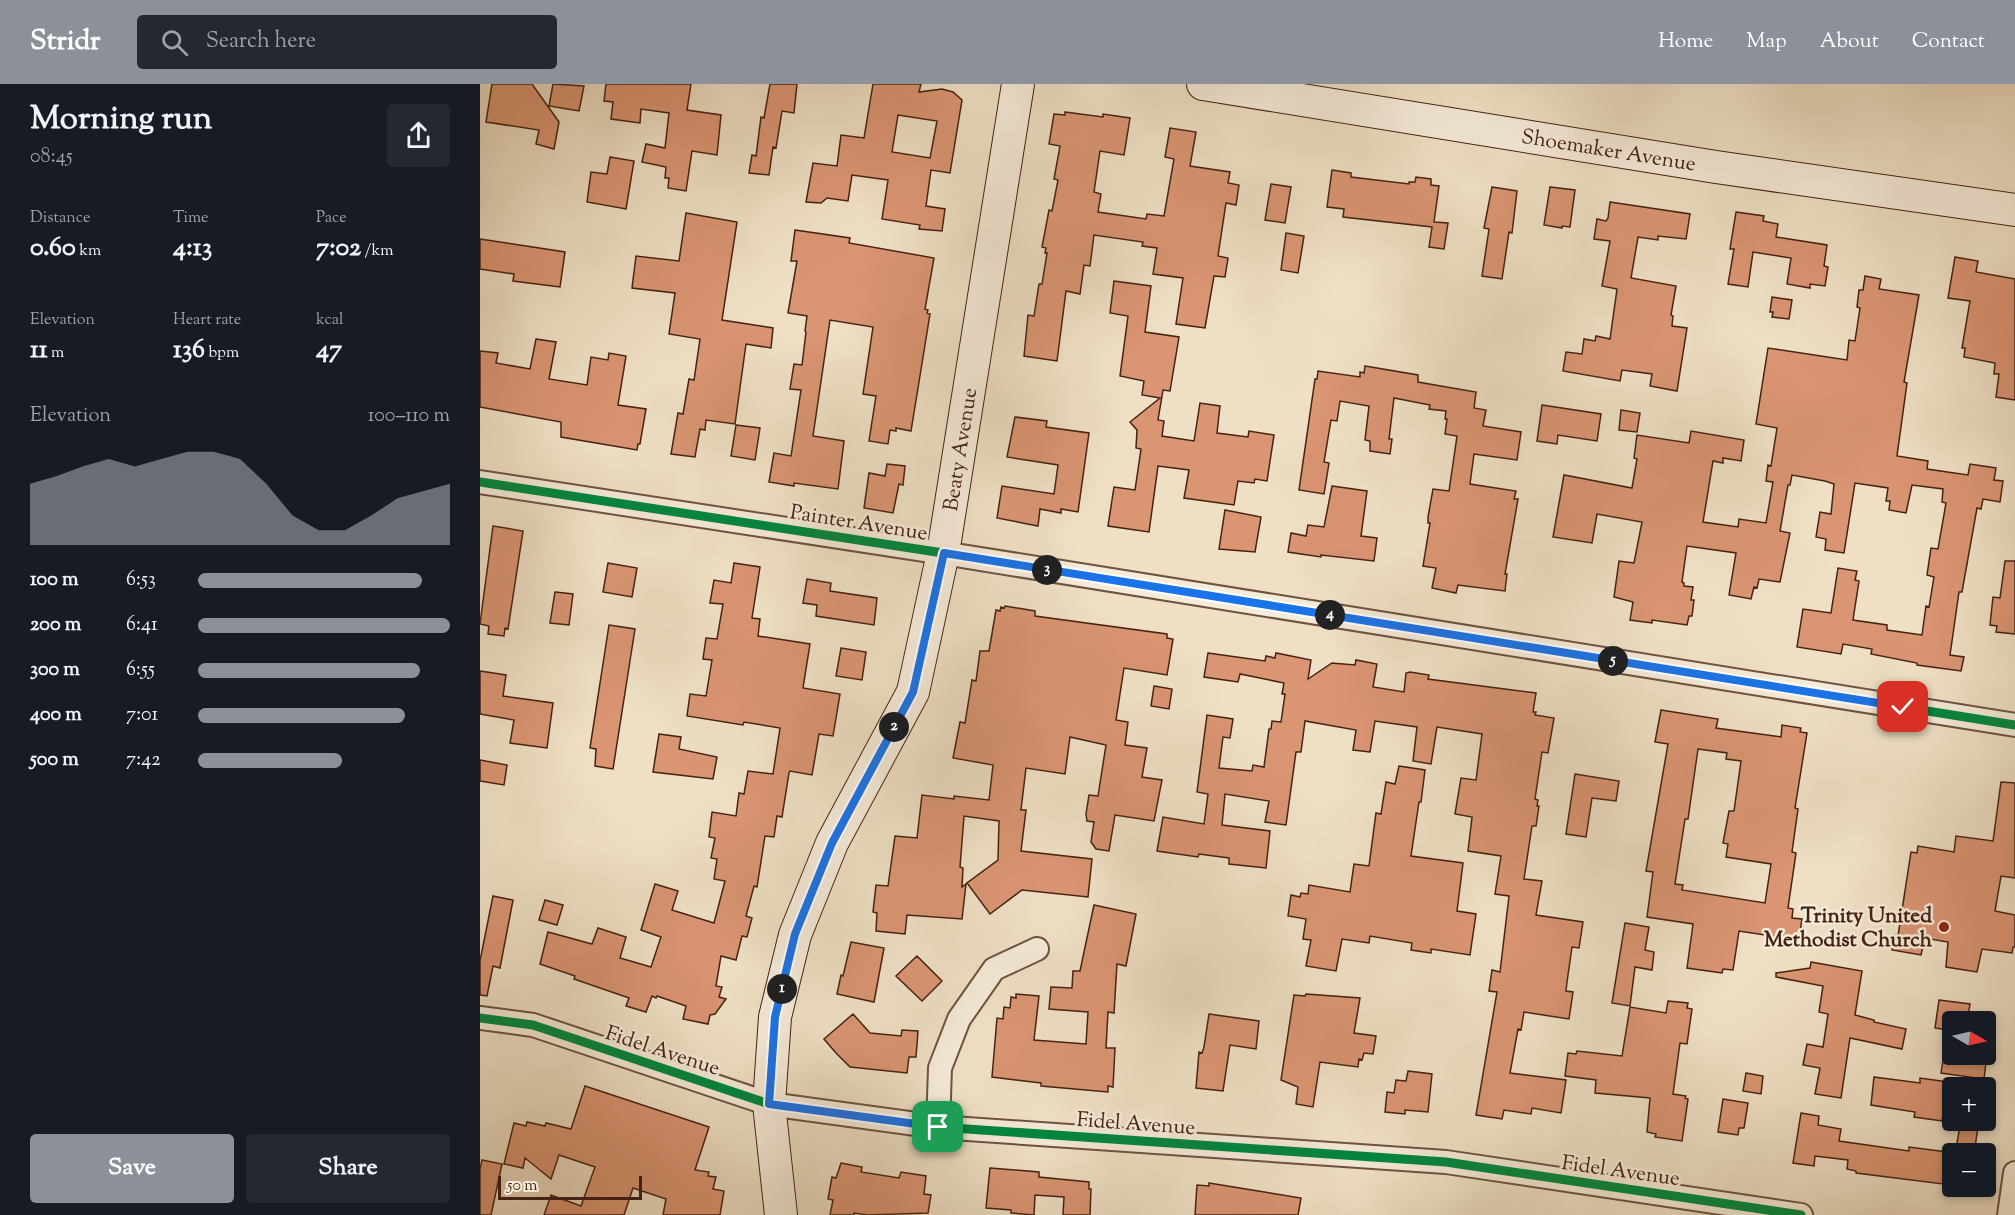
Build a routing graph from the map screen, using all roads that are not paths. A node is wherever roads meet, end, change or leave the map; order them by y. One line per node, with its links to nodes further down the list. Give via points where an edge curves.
1 (1018, 84): 5 (street, Beaty Avenue)
2 (1203, 84): 3 (street, Shoemaker Avenue, via 1716,167)
3 (2015, 210)
4 (480, 482): 5 (street, Painter Avenue)
5 (944, 553): 6 (street, Painter Avenue); 9 (street, Beaty Avenue, via 913,692 832,843 795,934 775,1017)
6 (2015, 725)
7 (1037, 949): 10 (street, via 994,969 959,1019 940,1068)
8 (480, 1018): 9 (street, Fidel Avenue, via 533,1024)
9 (769, 1104): 10 (street, Fidel Avenue); 12 (street, Beaty Avenue)
10 (938, 1127): 13 (street, Fidel Avenue, via 1446,1162)
11 (2015, 1173): 14 (street)
12 (781, 1215)
13 (1801, 1215)
14 (2009, 1215)

